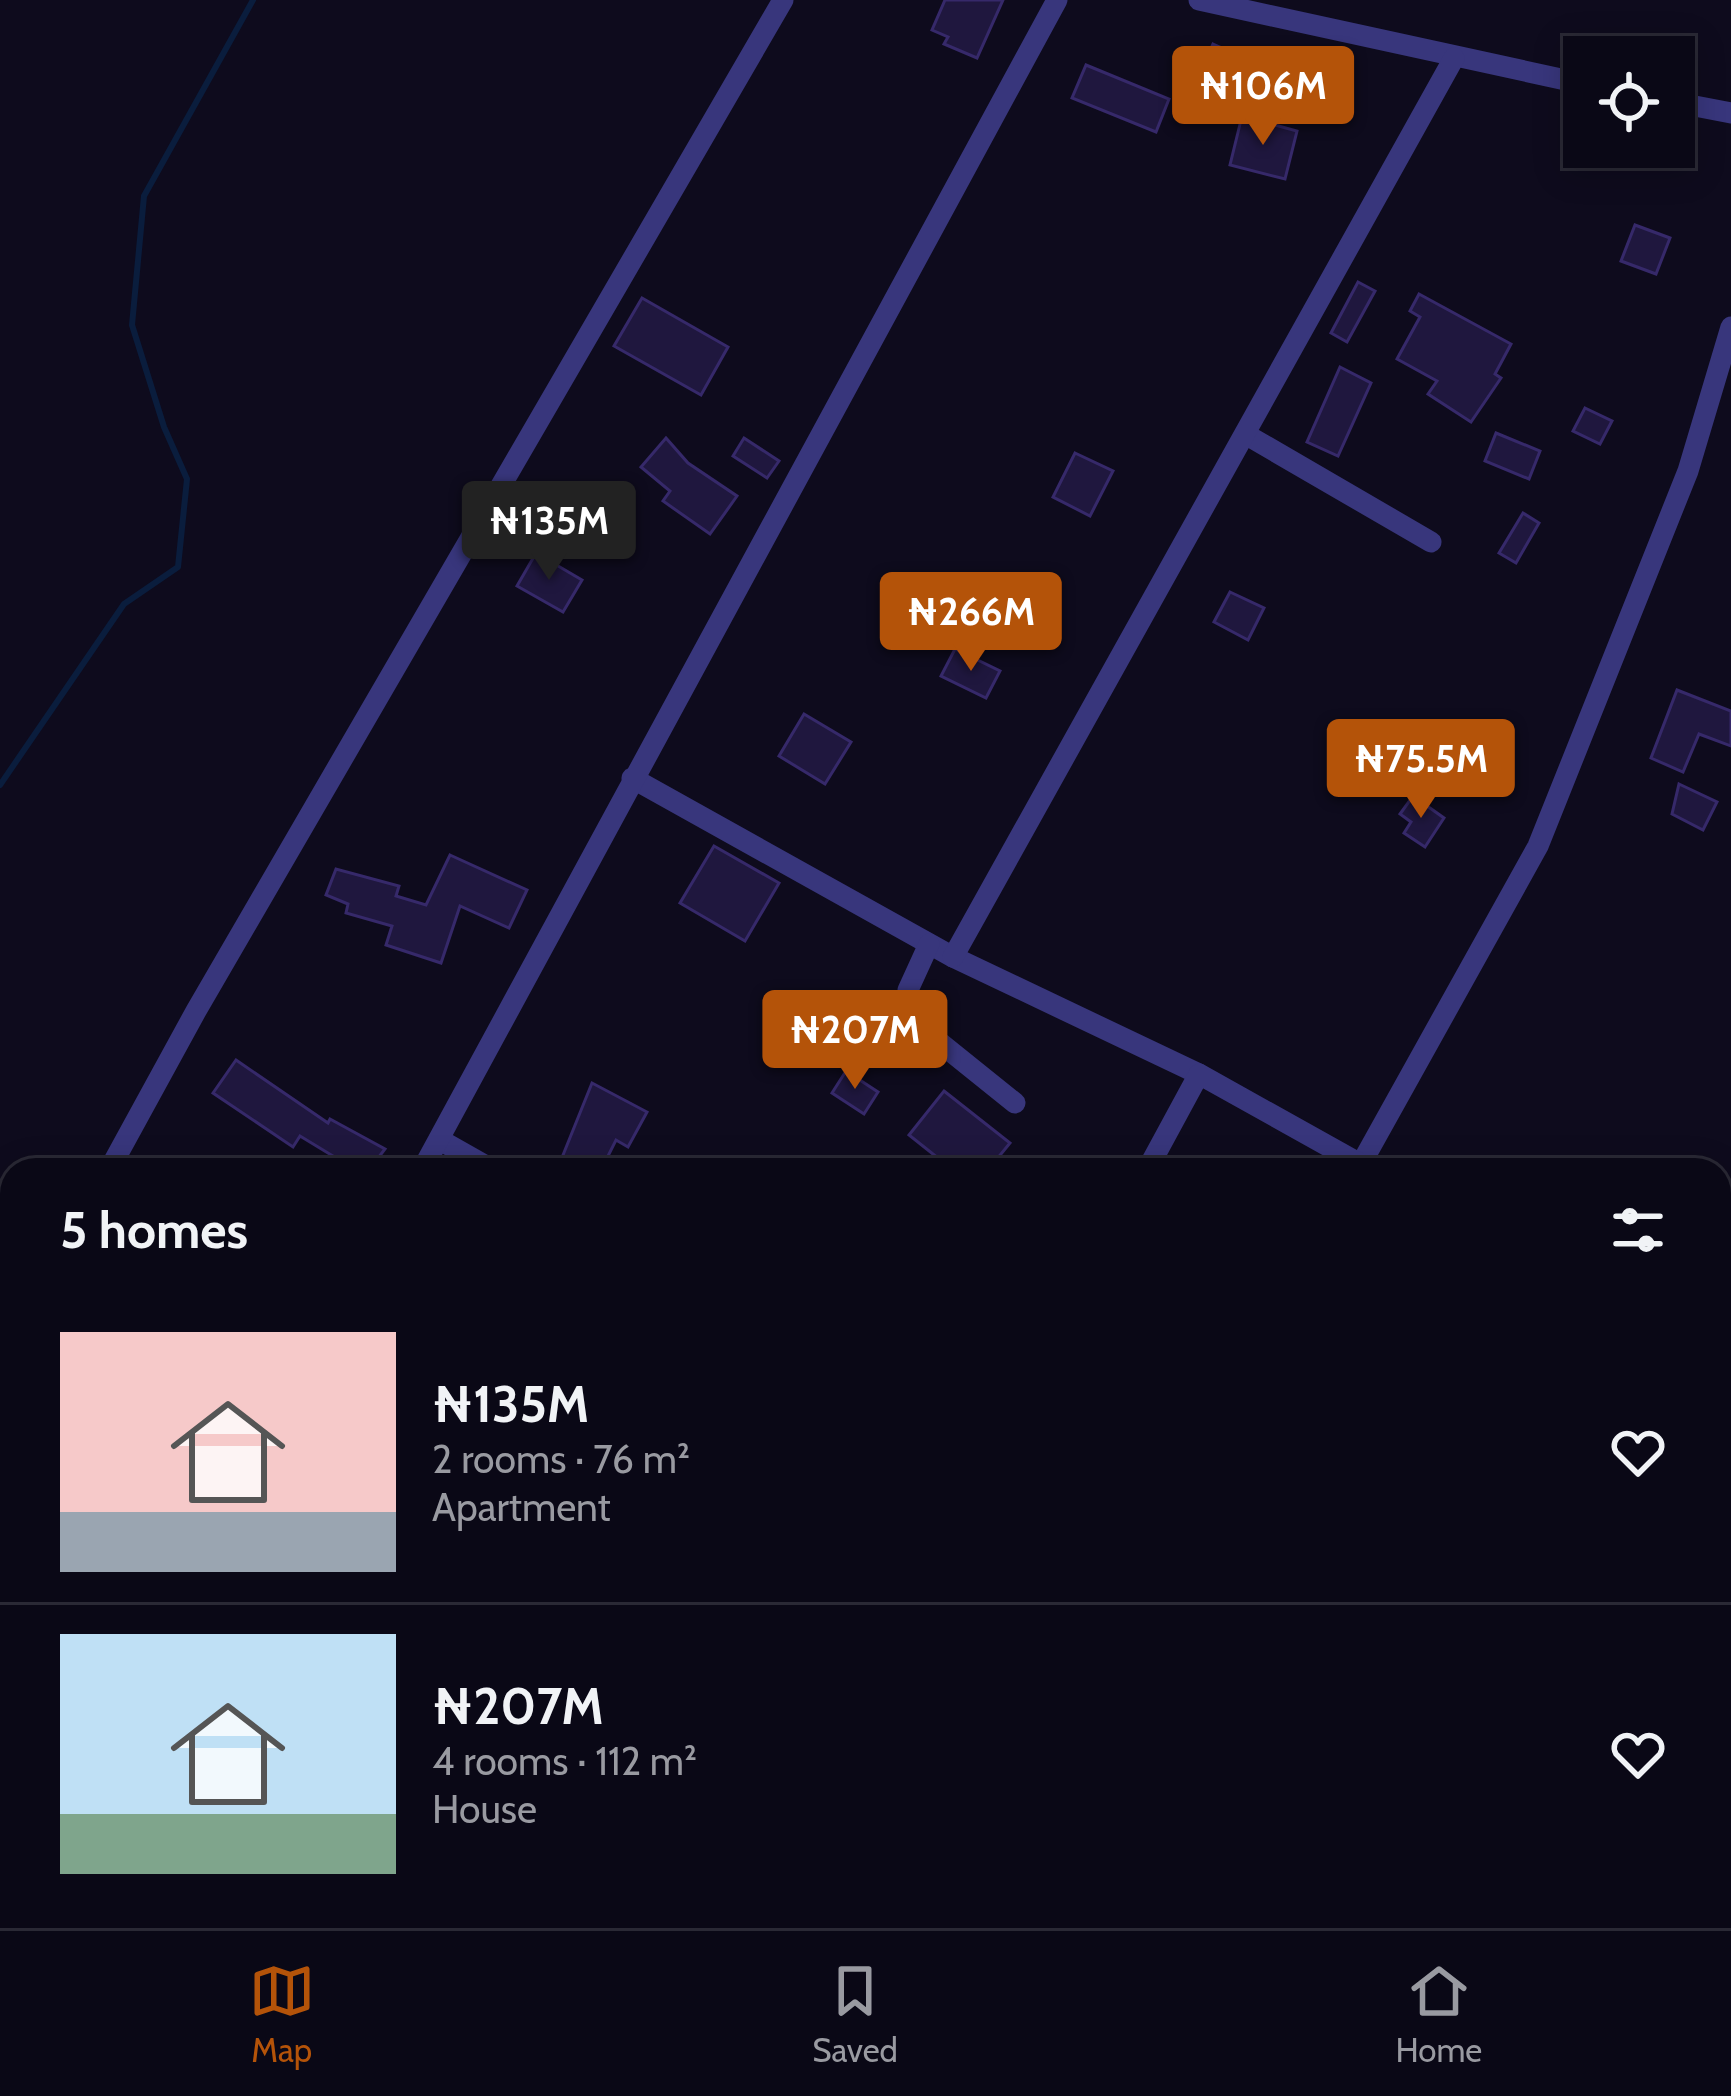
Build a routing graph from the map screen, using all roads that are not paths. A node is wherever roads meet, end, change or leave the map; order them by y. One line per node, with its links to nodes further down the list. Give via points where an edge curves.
1 (783, 0): 17 (street)
2 (1057, 0): 11 (street)
3 (1199, 0): 4 (street)
4 (1454, 58): 5 (street); 9 (street)
5 (1563, 80)
6 (1695, 105): 7 (street)
7 (1731, 113)
8 (1731, 327): 22 (street, via 1688,470 1538,845)
9 (1245, 434): 10 (street); 13 (street)
10 (1431, 542)
11 (632, 778): 12 (street); 16 (street)
12 (928, 944): 13 (street); 15 (street, via 908,990 913,1021)
13 (953, 957): 14 (street)
14 (1198, 1074): 20 (street); 21 (street)
15 (1015, 1102)
16 (440, 1140): 18 (street); 19 (street)
17 (117, 1158)
18 (429, 1158)
19 (472, 1158)
20 (1153, 1158)
21 (1350, 1158)
22 (1371, 1158)

